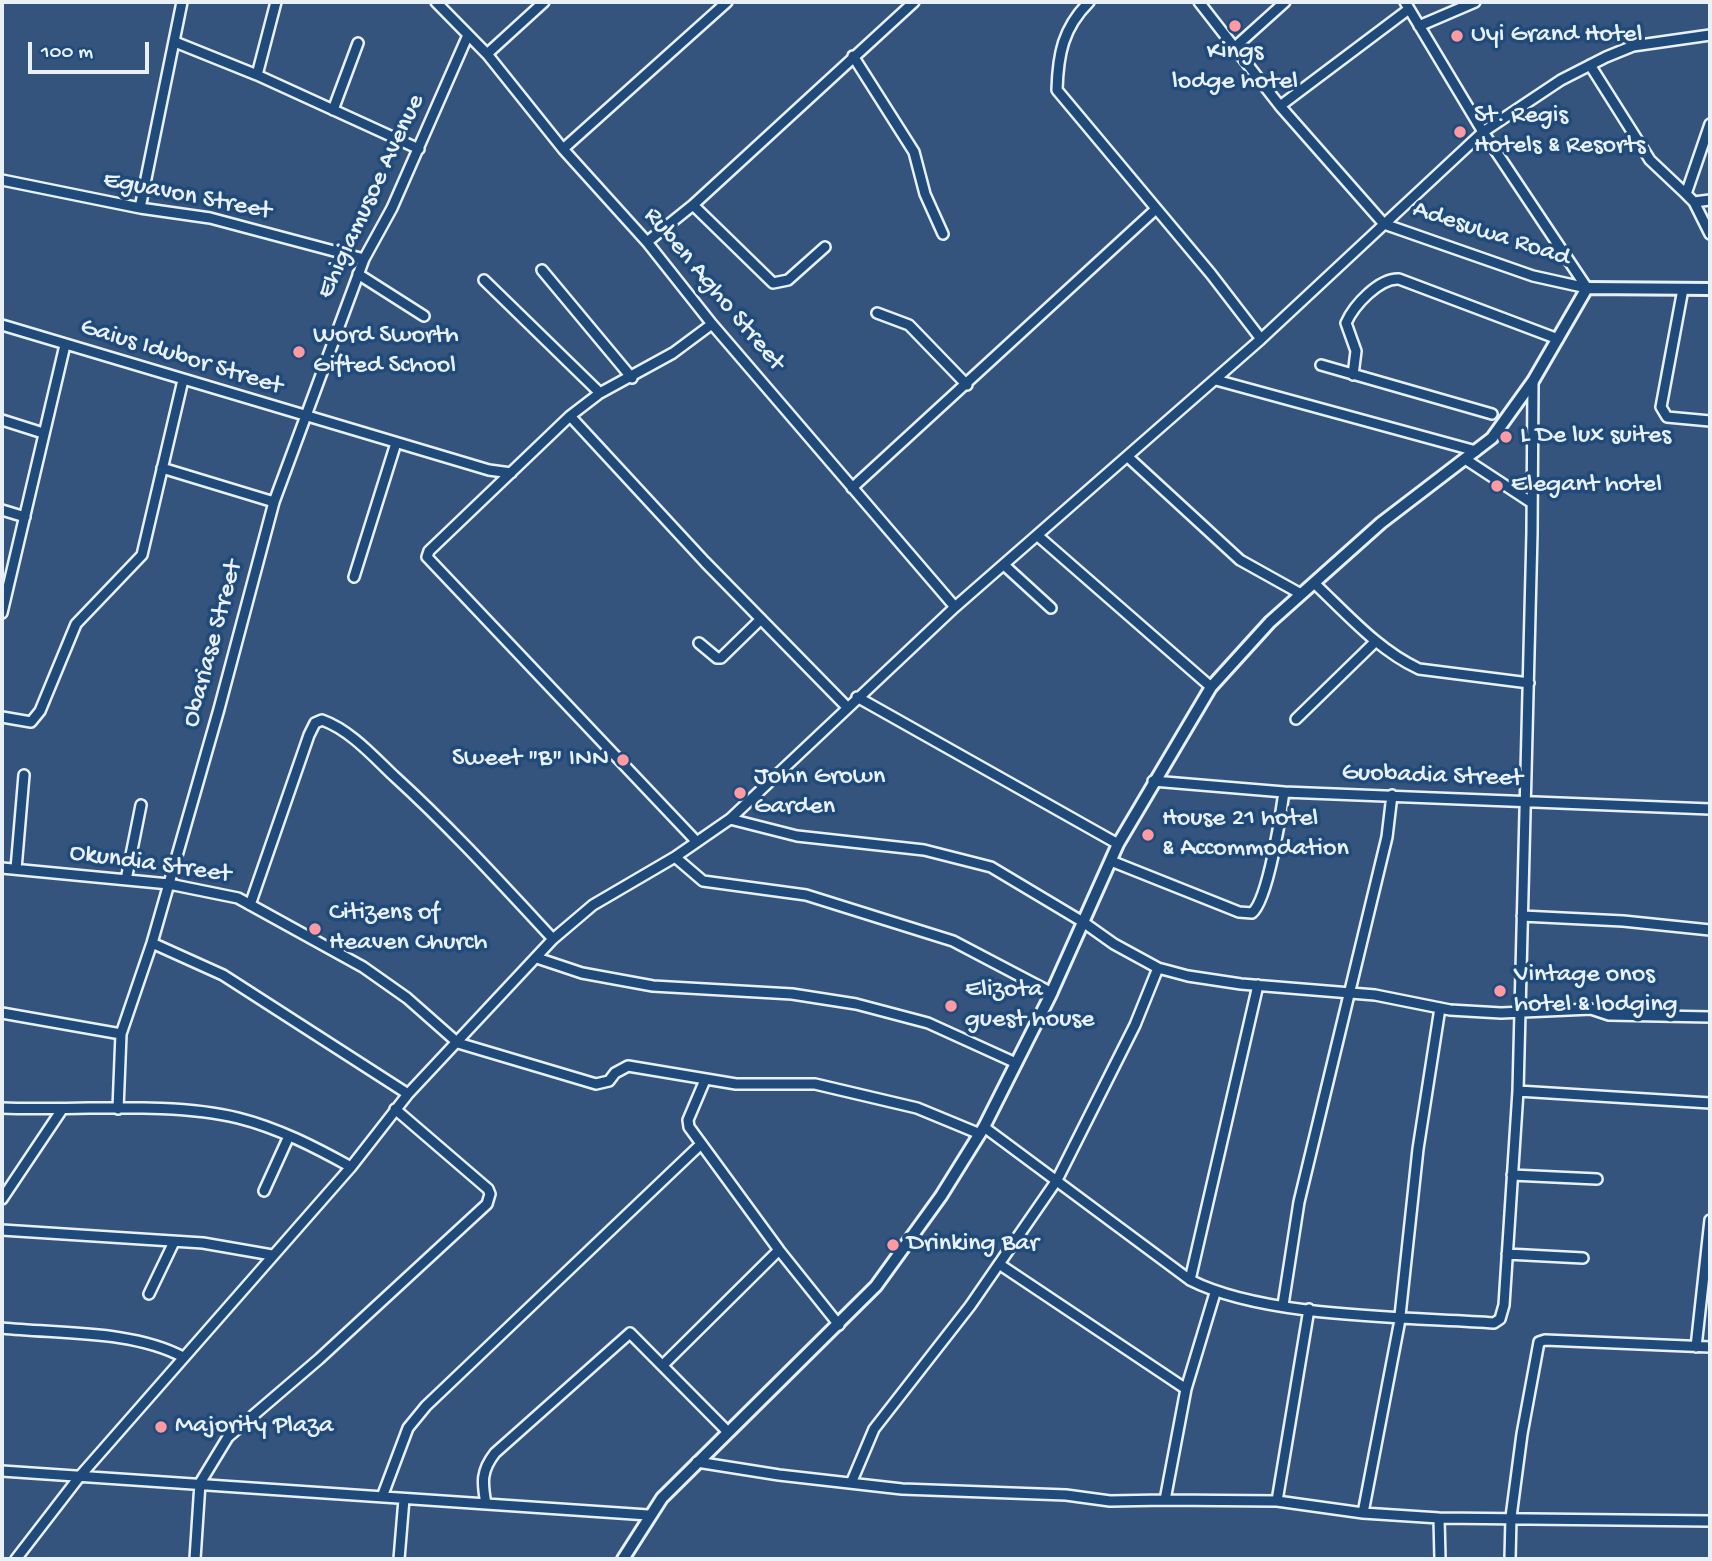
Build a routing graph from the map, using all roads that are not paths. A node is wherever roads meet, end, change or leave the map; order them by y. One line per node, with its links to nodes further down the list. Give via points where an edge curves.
1 (182, 2): 15 (street)
2 (276, 2): 21 (street)
3 (436, 2): 13 (street, Ruben Agho Street)
4 (544, 2): 18 (street)
5 (727, 2): 27 (street)
6 (914, 2): 19 (street)
7 (1089, 2): 34 (street, via 1074,17 1063,39 1057,90)
8 (1199, 2): 17 (street)
9 (1285, 2): 17 (street)
10 (1475, 2): 12 (street)
11 (1407, 5): 12 (street); 22 (street)
12 (1419, 26): 25 (street)
13 (468, 35): 18 (street, Ruben Agho Street); 26 (street, Ehigiamusoe Avenue)
14 (1710, 35): 20 (street, via 1633,46)
15 (175, 42): 21 (street); 33 (street)
16 (358, 43): 23 (street)
17 (1235, 47): 22 (street)
18 (487, 54): 27 (street, Ruben Agho Street)
19 (853, 56): 32 (street); 36 (street, via 914,152 925,194)
20 (1590, 65): 25 (street); 29 (street, via 1650,160)
21 (257, 75): 23 (street)
22 (1280, 106): 35 (street)
23 (333, 110): 26 (street)
24 (1710, 124): 29 (street)
25 (1483, 132): 35 (street); 44 (street)
26 (419, 149): 40 (street, Ehigiamusoe Avenue)
27 (563, 149): 38 (street, Ruben Agho Street)
28 (2, 180): 33 (street, Eguavon Street)
29 (1686, 194): 31 (street)
30 (1710, 200): 31 (street)
31 (1694, 202): 37 (street)
32 (693, 205): 38 (street); 39 (street, via 773,283 788,280)
33 (140, 208): 40 (street, Eguavon Street, via 209,218)
34 (1156, 209): 52 (street); 60 (street)
35 (1384, 224): 44 (street, Adesuwa Road, via 1533,276); 52 (street)
36 (943, 234)
37 (1710, 234)
38 (647, 242): 49 (street, Ruben Agho Street)
39 (825, 247)
40 (363, 259): 42 (street, Ehigiamusoe Avenue)
41 (542, 270): 56 (street)
42 (358, 274): 48 (street); 64 (street, Ehigiamusoe Avenue)
43 (484, 279): 61 (street)
44 (1587, 288): 45 (street, Adesuwa Road); 51 (street)
45 (1683, 289): 46 (street, Adesuwa Road); 66 (street, via 1661,407 1668,417)
46 (1710, 289)
47 (877, 313): 60 (street, via 909,326)
48 (425, 317)
49 (712, 324): 56 (street); 74 (street, Ruben Agho Street)
50 (2, 325): 53 (street, Gaius Idubor Street)
51 (1558, 339): 55 (street, via 1390,279 1373,291 1346,323 1356,351); 59 (street)
52 (1261, 340): 58 (street)
53 (65, 345): 57 (street, Gaius Idubor Street); 67 (street)
54 (1321, 365): 55 (street)
55 (1353, 375): 62 (street)
56 (632, 378): 61 (street)
57 (183, 380): 64 (street, Gaius Idubor Street); 72 (street)
58 (1216, 380): 69 (street); 70 (street)
59 (1533, 381): 69 (street, via 1504,424); 76 (street)
60 (967, 385): 74 (street)
61 (600, 393): 63 (street)
62 (1492, 414)
63 (570, 416): 73 (street); 87 (street)
64 (305, 417): 68 (street, Gaius Idubor Street); 75 (street, Obariase Street)
65 (2, 420): 67 (street)
66 (1710, 421)
67 (43, 433): 78 (street)
68 (396, 443): 73 (street, Gaius Idubor Street); 81 (street)
69 (1476, 451): 71 (street)
70 (1128, 457): 79 (street); 83 (street, via 1240,560)
71 (1465, 460): 76 (street); 82 (street, via 1381,523)
72 (162, 468): 75 (street); 94 (street, via 142,555 76,624 40,711 30,722)
73 (511, 473): 104 (street, via 429,551 428,562)
74 (852, 488): 84 (street, Ruben Agho Street)
75 (274, 502): 111 (street, Obariase Street)
76 (1532, 503): 90 (street)
77 (2, 510): 78 (street)
78 (25, 517): 86 (street)
79 (1038, 536): 80 (street); 91 (street)
80 (1004, 565): 84 (street); 85 (street)
81 (354, 577)
82 (1314, 583): 83 (street); 89 (street)
83 (1301, 594): 91 (street)
84 (955, 607): 92 (street)
85 (1051, 608)
86 (2, 613)
87 (761, 619): 88 (street, via 721,658); 93 (street)
88 (699, 642)
89 (1375, 642): 90 (street, via 1419,668); 95 (street)
90 (1529, 683): 100 (street)
91 (1211, 687): 97 (street)
92 (857, 697): 93 (street); 105 (street)
93 (847, 707): 103 (street)
94 (2, 717)
95 (1296, 719)
96 (24, 775): 109 (street)
97 (1153, 781): 98 (street, Guobadia Street); 105 (street)
98 (1284, 792): 99 (street, Guobadia Street); 107 (street, via 1279,829 1260,900 1252,912 1240,912)
99 (1392, 796): 100 (street, Guobadia Street); 121 (street, via 1387,837)
100 (1524, 801): 102 (street, Guobadia Street); 113 (street)
101 (141, 806): 110 (street)
102 (1710, 809)
103 (730, 819): 104 (street); 114 (street, via 797,836 882,843 964,859 991,867)
104 (697, 842): 106 (street)
105 (1118, 844): 107 (street)
106 (674, 858): 116 (street, via 593,905); 122 (street, via 703,881 806,895 953,941)
107 (1111, 861): 114 (street)
108 (2, 868): 109 (street, Okundia Street)
109 (16, 869): 110 (street, Okundia Street)
110 (126, 880): 111 (street, Okundia Street)
111 (169, 884): 112 (street, Okundia Street, via 203,889); 117 (street, Obariase Street)
112 (250, 905): 116 (street, via 309,735 322,720 371,753 446,824); 128 (street, Okundia Street, via 363,967)
113 (1522, 916): 115 (street); 124 (street)
114 (1083, 922): 119 (street); 122 (street)
115 (1710, 930)
116 (553, 939): 118 (street)
117 (152, 943): 127 (street, Obariase Street); 132 (street, via 223,975)
118 (537, 958): 128 (street); 129 (street, via 582,973 653,986 792,994 856,1004 929,1023)
119 (1158, 968): 120 (street); 144 (street, via 1135,1025)
120 (1258, 985): 121 (street); 155 (street)
121 (1350, 992): 123 (street); 158 (street, via 1298,1202)
122 (1052, 993): 129 (street)
123 (1440, 1008): 124 (street); 160 (street, via 1418,1149)
124 (1521, 1011): 126 (street, via 1591,1009 1609,1014); 131 (street)
125 (2, 1013): 127 (street)
126 (1710, 1017)
127 (121, 1034): 135 (street, Obariase Street)
128 (458, 1043): 130 (street, via 596,1084 609,1081 628,1066); 132 (street)
129 (1016, 1063): 138 (street)
130 (705, 1080): 138 (street, via 815,1084 916,1108); 140 (street, via 688,1119)
131 (1518, 1091): 133 (street); 142 (street)
132 (408, 1094): 136 (street)
133 (1710, 1103)
134 (2, 1108): 137 (street)
135 (118, 1109): 137 (street); 139 (street, via 217,1114)
136 (396, 1110): 141 (street); 173 (street, via 488,1189 487,1205 228,1437)
137 (61, 1111): 146 (street)
138 (982, 1130): 144 (street); 161 (street, via 896,1260)
139 (289, 1136): 141 (street); 145 (street)
140 (700, 1145): 150 (street); 174 (street, via 426,1406 408,1428)
141 (351, 1167): 152 (street)
142 (1511, 1175): 143 (street); 151 (street)
143 (1597, 1179)
144 (1057, 1180): 154 (street); 155 (street)
145 (264, 1191)
146 (2, 1199)
147 (1710, 1220): 163 (street)
148 (2, 1230): 149 (street)
149 (174, 1242): 152 (street); 157 (street)
150 (779, 1250): 161 (street); 166 (street)
151 (1507, 1254): 153 (street); 160 (street, via 1504,1304 1494,1323)
152 (272, 1255): 165 (street)
153 (1583, 1258)
154 (999, 1264): 167 (street); 172 (street, via 874,1429)
155 (1190, 1280): 156 (street)
156 (1215, 1293): 158 (street); 167 (street)
157 (149, 1294)
158 (1283, 1305): 159 (street)
159 (1309, 1309): 160 (street); 177 (street)
160 (1400, 1316): 179 (street)
161 (839, 1325): 168 (street)
162 (2, 1328): 165 (street, via 133,1340 160,1345)
163 (1696, 1347): 164 (street); 181 (street, via 1539,1342)
164 (1710, 1347)
165 (183, 1357): 171 (street)
166 (663, 1365): 168 (street); 178 (street, via 636,1337 630,1333 623,1338 495,1453 482,1479)
167 (1186, 1389): 176 (street)
168 (728, 1432): 169 (street)
169 (697, 1462): 172 (street); 180 (street)
170 (2, 1471): 171 (street)
171 (80, 1476): 173 (street); 184 (street)
172 (852, 1481): 176 (street, via 902,1489)
173 (200, 1483): 174 (street); 185 (street)
174 (382, 1497): 175 (street)
175 (404, 1499): 178 (street); 186 (street)
176 (1165, 1500): 177 (street)
177 (1277, 1501): 179 (street)
178 (486, 1504): 180 (street)
179 (1363, 1513): 182 (street)
180 (648, 1515): 187 (street)
181 (1511, 1517): 182 (street); 183 (street); 189 (street)
182 (1439, 1518): 188 (street)
183 (1710, 1521)
184 (16, 1559)
185 (195, 1559)
186 (399, 1559)
187 (623, 1559)
188 (1440, 1559)
189 (1510, 1559)

